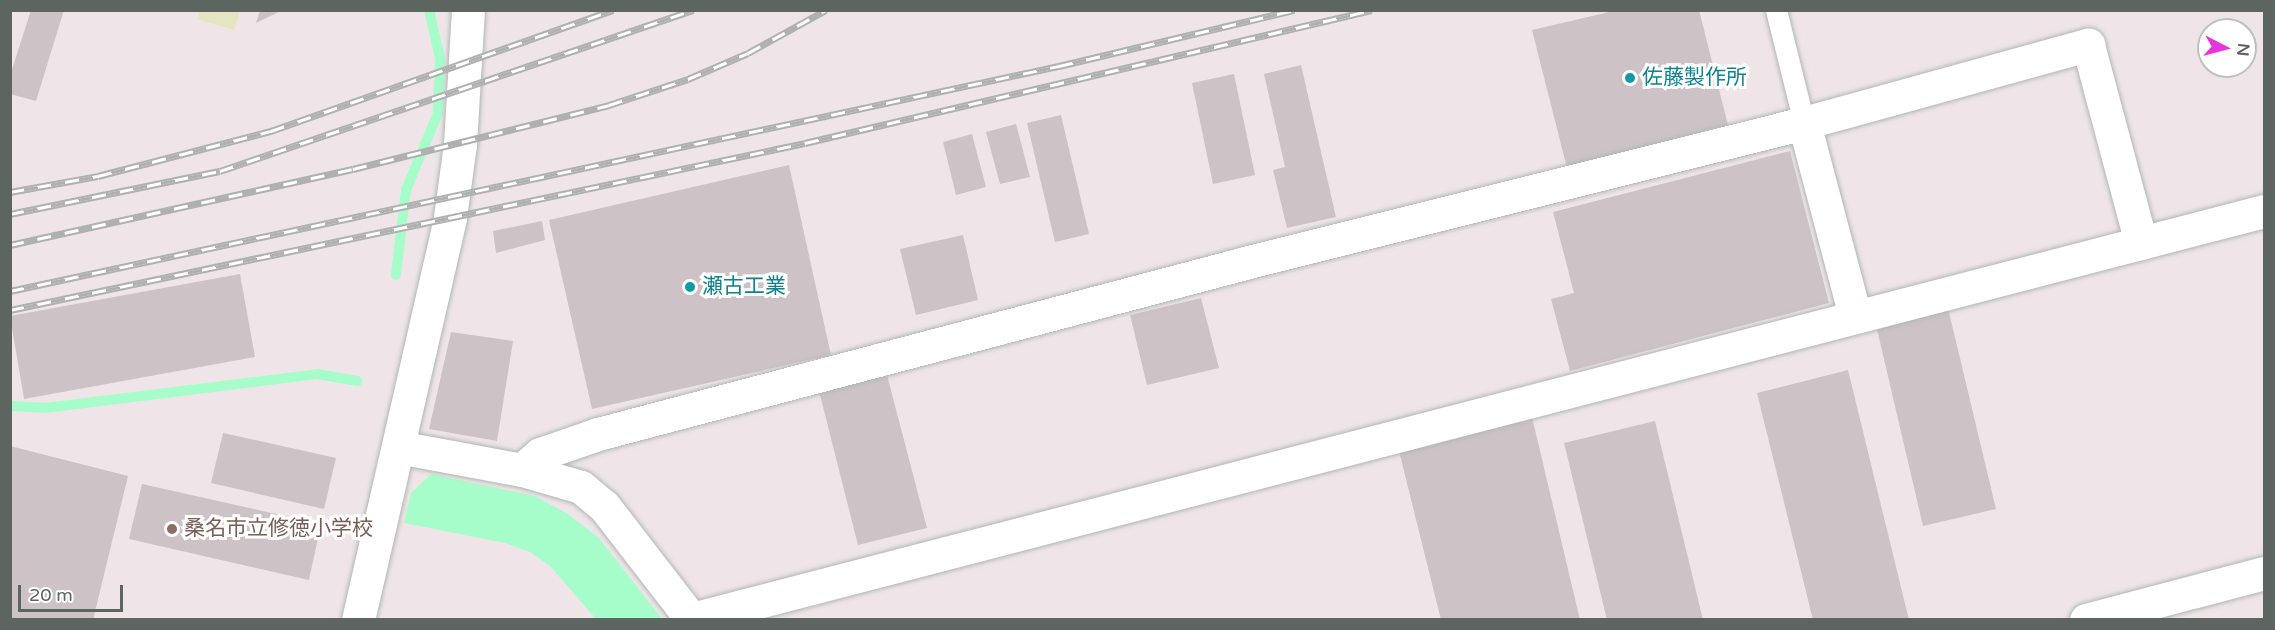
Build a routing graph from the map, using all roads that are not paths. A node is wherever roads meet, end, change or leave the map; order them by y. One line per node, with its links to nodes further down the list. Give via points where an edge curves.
1 (468, 10): 7 (street, via 460,144 450,217)
2 (1776, 10): 3 (lane)
3 (1804, 123): 5 (street, via 2088,45); 6 (street); 8 (street, via 1245,263 598,434 540,454)
4 (2265, 211): 5 (street)
5 (2141, 243): 6 (street)
6 (1854, 316): 10 (street)
7 (398, 447): 8 (street); 11 (street)
8 (522, 470): 10 (street, via 581,488 604,506)
9 (2265, 573): 12 (street)
10 (692, 619)
11 (358, 620)
12 (2086, 620)

